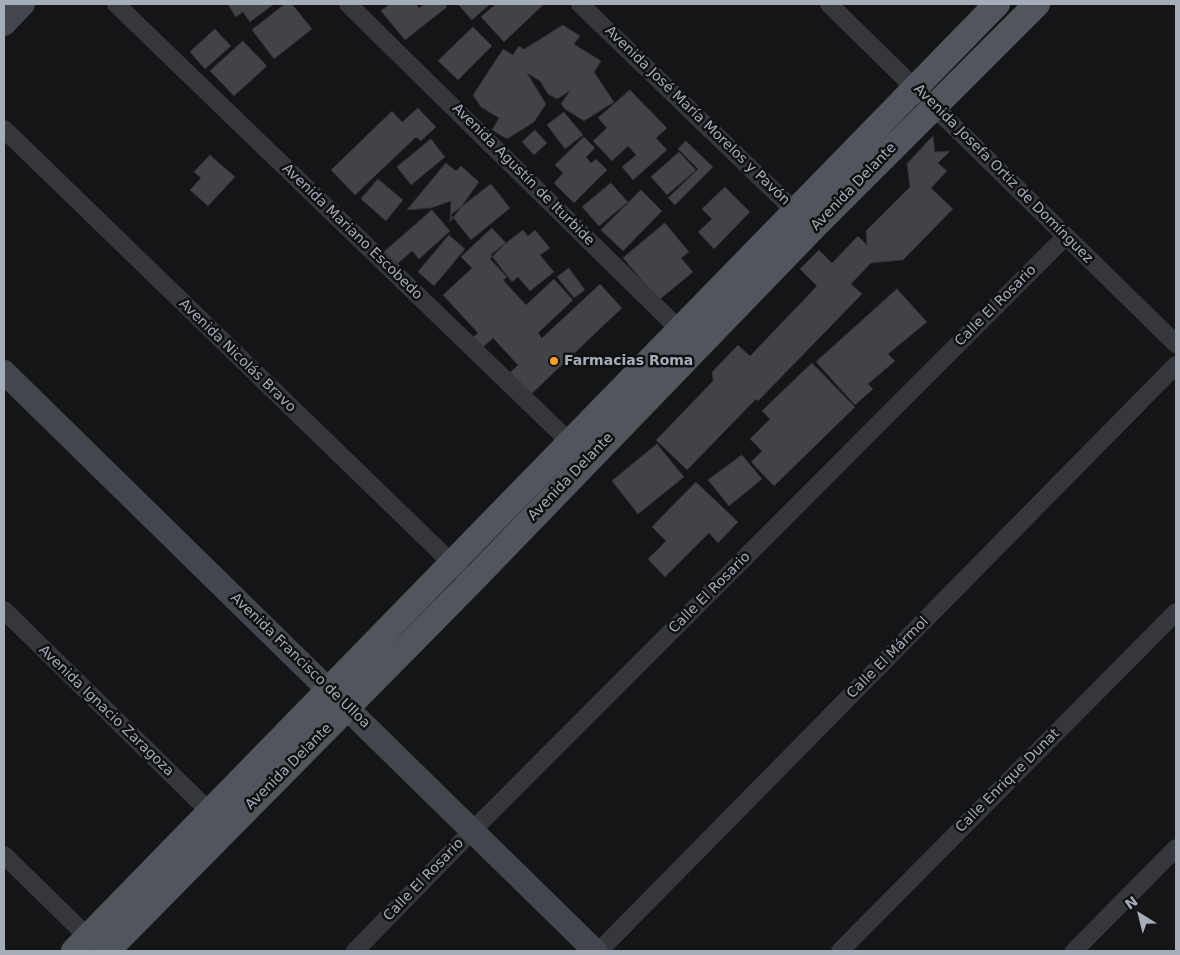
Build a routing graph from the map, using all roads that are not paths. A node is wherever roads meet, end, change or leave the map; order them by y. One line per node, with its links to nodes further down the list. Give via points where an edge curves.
1 (24, 4): 8 (street)
2 (116, 4): 17 (street, Avenida Mariano Escobedo)
3 (348, 4): 13 (street, Avenida Agustín de Iturbide)
4 (580, 4): 11 (street, Avenida José María Morelos y Pavón)
5 (829, 4): 9 (street, Avenida Josefa Ortiz de Domínguez)
6 (997, 4): 9 (main road, Avenida Delante)
7 (1037, 4): 9 (main road, Avenida Delante)
8 (4, 24)
9 (925, 97): 11 (main road, Avenida Delante); 12 (street, Avenida Josefa Ortiz de Domínguez)
10 (4, 129): 18 (street, Avenida Nicolás Bravo)
11 (805, 220): 13 (main road, Avenida Delante)
12 (1066, 236): 14 (street, Avenida Josefa Ortiz de Domínguez); 25 (street, Calle El Rosario)
13 (689, 338): 17 (main road, Avenida Delante)
14 (1176, 344)
15 (1176, 365): 31 (street, Calle El Mármol)
16 (4, 372): 22 (street, Avenida Francisco de Ulloa)
17 (579, 451): 18 (main road, Avenida Delante); 19 (main road, Avenida Delante)
18 (452, 564): 19 (street, Avenida Nicolás Bravo); 22 (main road, Avenida Delante)
19 (471, 582): 23 (main road, Avenida Delante)
20 (4, 610): 24 (street, Avenida Ignacio Zaragoza)
21 (1176, 612): 32 (street, Calle Enrique Dunat)
22 (330, 689): 23 (street, Avenida Francisco de Ulloa); 24 (main road, Avenida Delante)
23 (348, 707): 25 (street, Avenida Francisco de Ulloa); 28 (main road, Avenida Delante)
24 (209, 811): 28 (main road, Avenida Delante)
25 (472, 831): 29 (street, Calle El Rosario); 30 (street, Avenida Francisco de Ulloa)
26 (1176, 848): 33 (street)
27 (4, 855): 28 (street)
28 (93, 948)
29 (355, 951)
30 (595, 951)
31 (599, 951)
32 (840, 951)
33 (1074, 951)

